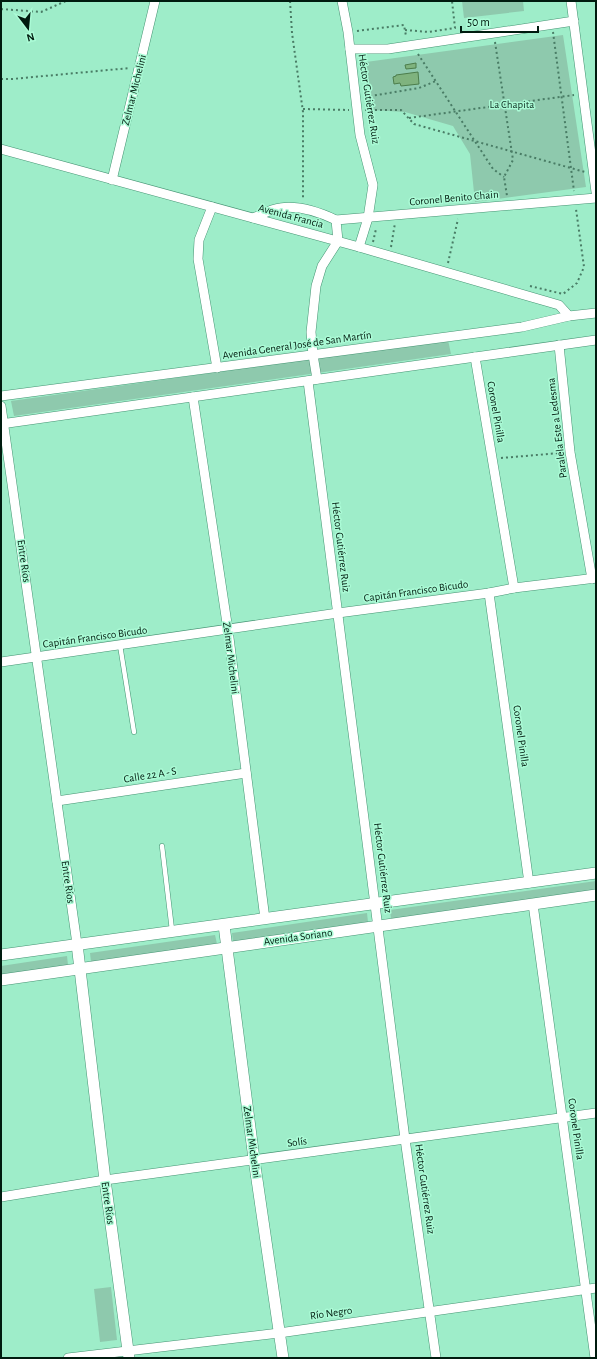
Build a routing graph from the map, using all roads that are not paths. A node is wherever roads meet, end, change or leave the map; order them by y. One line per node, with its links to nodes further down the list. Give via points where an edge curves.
1 (155, 1): 7 (street, Zelmar Michelini)
2 (342, 1): 5 (street, Héctor Gutiérrez Ruiz)
3 (571, 1): 4 (street)
4 (574, 21): 5 (street, via 388,49); 8 (street)
5 (350, 49): 12 (street, Héctor Gutiérrez Ruiz, via 360,135 373,185)
6 (1, 150): 7 (street, Avenida Francia)
7 (112, 180): 10 (street, Avenida Francia)
8 (596, 192)
9 (596, 198): 12 (street, Coronel Benito Chain)
10 (212, 207): 11 (street, Avenida Francia); 22 (street, via 199,240 198,259)
11 (253, 218): 13 (street, via 279,208 320,212); 14 (street, Avenida Francia)
12 (368, 218): 13 (street, Coronel Benito Chain); 15 (street, Héctor Gutiérrez Ruiz)
13 (336, 220): 14 (street)
14 (338, 241): 15 (street, Avenida Francia); 20 (street, via 322,266 316,286 310,332)
15 (359, 247): 17 (street, Avenida Francia, via 559,305)
16 (596, 313): 17 (street, Avenida General José de San Martín)
17 (569, 316): 20 (street, Avenida General José de San Martín, via 522,327)
18 (596, 340): 19 (street)
19 (559, 345): 21 (street); 29 (street, Paralela Este a Ledesma, via 570,452)
20 (313, 355): 22 (street, Avenida General José de San Martín); 23 (street)
21 (475, 357): 23 (street); 30 (street, Coronel Pinilla)
22 (217, 368): 25 (street, Avenida General José de San Martín)
23 (317, 380): 24 (street)
24 (308, 381): 26 (street); 32 (street, Héctor Gutiérrez Ruiz)
25 (1, 396)
26 (193, 397): 28 (street); 33 (street, Zelmar Michelini)
27 (1, 406): 28 (street, Entre Ríos)
28 (2, 423): 35 (street, Entre Ríos)
29 (594, 578): 30 (street, Capitán Francisco Bicudo)
30 (514, 588): 31 (street, Capitán Francisco Bicudo)
31 (489, 593): 32 (street, Capitán Francisco Bicudo); 42 (street, Coronel Pinilla)
32 (338, 613): 33 (street, Capitán Francisco Bicudo); 44 (street, Héctor Gutiérrez Ruiz)
33 (228, 630): 34 (street, Capitán Francisco Bicudo); 38 (street, Zelmar Michelini)
34 (120, 645): 35 (street, Capitán Francisco Bicudo); 37 (lane)
35 (37, 657): 36 (street, Capitán Francisco Bicudo); 39 (street, Entre Ríos)
36 (1, 662)
37 (134, 732)
38 (246, 773): 39 (street, Calle 22 A - S); 46 (street, Zelmar Michelini)
39 (57, 801): 50 (street, Entre Ríos)
40 (162, 846): 49 (lane)
41 (596, 873): 42 (street, Avenida Soriano)
42 (529, 883): 44 (street, Avenida Soriano)
43 (596, 895): 45 (street, Avenida Soriano)
44 (375, 903): 46 (street, Avenida Soriano); 48 (street, Héctor Gutiérrez Ruiz)
45 (533, 904): 48 (street, Avenida Soriano); 56 (street, Coronel Pinilla)
46 (265, 918): 47 (street, Avenida Soriano)
47 (224, 925): 49 (street, Avenida Soriano); 51 (street, Zelmar Michelini)
48 (378, 926): 51 (street, Avenida Soriano); 57 (street, Héctor Gutiérrez Ruiz)
49 (172, 932): 50 (street, Avenida Soriano)
50 (77, 944): 52 (street, Avenida Soriano); 53 (street, Entre Ríos)
51 (227, 948): 53 (street, Avenida Soriano); 58 (street, Zelmar Michelini)
52 (1, 955)
53 (80, 968): 54 (street, Avenida Soriano); 59 (street, Entre Ríos)
54 (1, 980)
55 (596, 1113): 56 (street, Solís)
56 (562, 1117): 57 (street, Solís); 62 (street, Coronel Pinilla)
57 (405, 1139): 58 (street, Solís); 63 (street, Héctor Gutiérrez Ruiz)
58 (254, 1159): 59 (street, Solís); 64 (street, Zelmar Michelini)
59 (105, 1180): 60 (street, Solís); 65 (street, Entre Ríos)
60 (1, 1197)
61 (596, 1288): 62 (street, Río Negro)
62 (586, 1290): 63 (street, Río Negro); 69 (street, Coronel Pinilla)
63 (430, 1311): 64 (street, Río Negro); 68 (street, Héctor Gutiérrez Ruiz)
64 (279, 1333): 65 (street, Río Negro); 67 (street, Zelmar Michelini)
65 (128, 1355): 66 (street, Río Negro)
66 (68, 1358)
67 (282, 1358)
68 (436, 1358)
69 (595, 1358)

